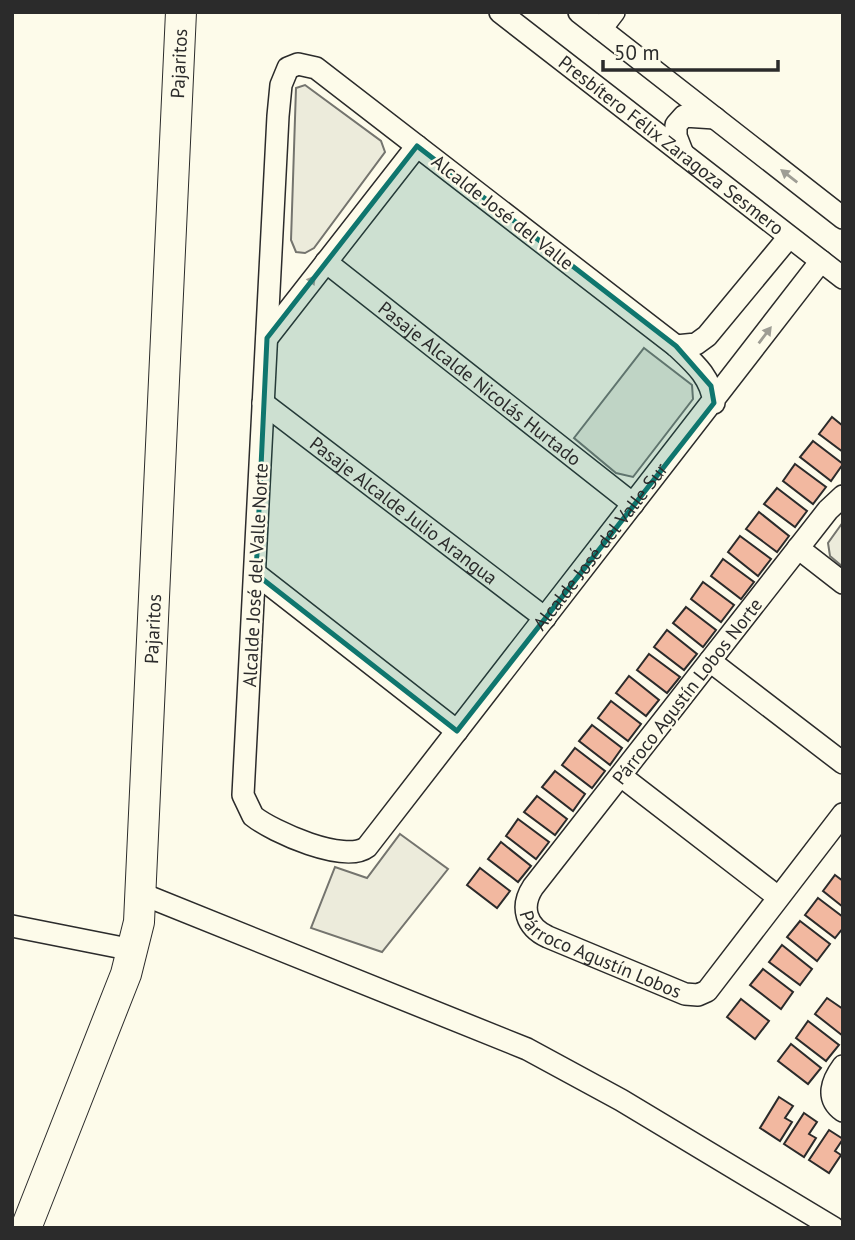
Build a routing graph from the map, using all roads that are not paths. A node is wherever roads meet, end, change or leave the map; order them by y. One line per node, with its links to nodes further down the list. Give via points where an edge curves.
1 (181, 12): 33 (street, Pajaritos)
2 (500, 12): 8 (street, Presbítero Félix Zaragoza Sesmero)
3 (579, 12): 4 (street)
4 (607, 21): 6 (street)
5 (293, 65): 7 (street, Alcalde José del Valle, via 316,68); 14 (street, Alcalde José del Valle Norte, via 285,72 279,95)
6 (715, 118): 8 (street, via 684,116 676,125); 9 (street, one-way to 6)
7 (417, 146): 12 (street); 15 (street, Alcalde José del Valle)
8 (683, 154): 10 (street, Presbítero Félix Zaragoza Sesmero)
9 (843, 218)
10 (789, 237): 11 (street, Presbítero Félix Zaragoza Sesmero); 15 (street, via 707,336 696,344)
11 (821, 261): 13 (street, Presbítero Félix Zaragoza Sesmero); 16 (street, Alcalde José del Valle Sur, one-way to 11)
12 (326, 262): 14 (street, one-way to 12); 21 (street, Pasaje Alcalde Nicolás Hurtado)
13 (843, 278)
14 (267, 338): 18 (street, Alcalde José del Valle Norte)
15 (677, 346): 17 (street, Alcalde José del Valle)
16 (737, 372): 17 (street); 19 (street, Alcalde José del Valle Sur)
17 (705, 375): 19 (street, Alcalde José del Valle)
18 (263, 402): 23 (street, Alcalde José del Valle Norte); 25 (street, Pasaje Alcalde Julio Arangua)
19 (714, 403): 21 (street, Alcalde José del Valle Sur)
20 (843, 496): 22 (street, Párroco Agustín Lobos Norte)
21 (633, 505): 25 (street, Alcalde José del Valle Sur)
22 (798, 548): 24 (street); 26 (street, Párroco Agustín Lobos Norte)
23 (256, 574): 27 (street); 31 (street, Alcalde José del Valle Norte, via 243,795 248,811 258,821 341,853 363,850)
24 (843, 583)
25 (545, 618): 27 (street, Alcalde José del Valle Sur)
26 (710, 661): 28 (street); 29 (street, Párroco Agustín Lobos Norte)
27 (457, 731): 31 (street, Alcalde José del Valle Sur)
28 (843, 763)
29 (621, 776): 32 (street, Párroco Agustín Lobos Norte); 34 (street)
30 (843, 814): 34 (street)
31 (380, 832)
32 (533, 887): 34 (street, Párroco Agustín Lobos, via 525,905 538,932 685,994 698,995 707,991)
33 (142, 894): 36 (street, Pajaritos); 40 (street, via 527,1049)
34 (778, 897)
35 (12, 926): 36 (street)
36 (133, 950): 39 (street, Pajaritos)
37 (843, 1066): 38 (street, via 831,1090)
38 (843, 1111)
39 (26, 1228)
40 (834, 1228)

